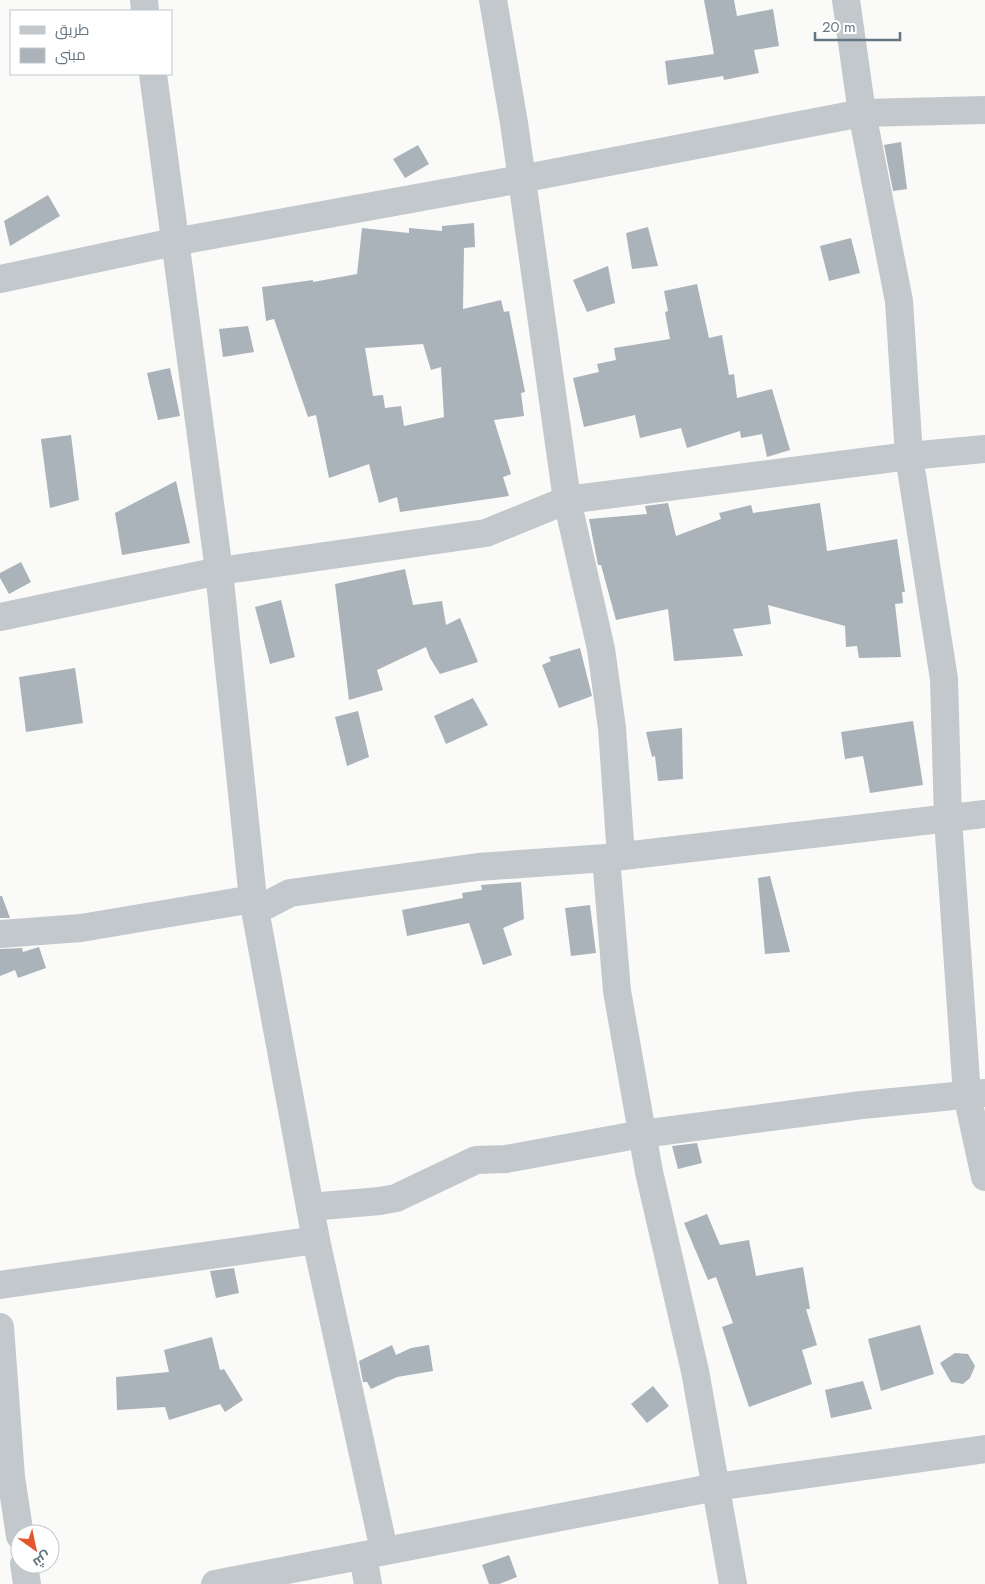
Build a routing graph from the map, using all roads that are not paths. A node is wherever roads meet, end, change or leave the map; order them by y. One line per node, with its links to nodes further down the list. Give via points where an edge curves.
1 (493, 0): 6 (street)
2 (846, 0): 5 (street)
3 (153, 75): 7 (street)
4 (985, 110): 5 (street)
5 (862, 113): 6 (street); 10 (street, via 899,300)
6 (521, 179): 7 (street); 11 (street)
7 (174, 242): 8 (street); 12 (street)
8 (0, 279)
9 (985, 449): 10 (street)
10 (909, 456): 11 (street); 15 (street, via 944,679)
11 (567, 500): 12 (street, via 486,533); 16 (street, via 600,649 612,728)
12 (219, 571): 13 (street); 17 (street)
13 (0, 617)
14 (985, 814): 15 (street)
15 (948, 819): 16 (street); 19 (street)
16 (614, 857): 17 (street, via 478,867 290,893); 20 (street, via 617,991)
17 (254, 905): 18 (street, via 81,928); 22 (street)
18 (0, 934)
19 (976, 1094): 20 (street, via 862,1105); 21 (street)
20 (642, 1134): 22 (street, via 506,1159 476,1160 396,1198); 27 (street, via 695,1371)
21 (985, 1176)
22 (310, 1207): 23 (street)
23 (316, 1240): 24 (street); 29 (street)
24 (0, 1286)
25 (0, 1327): 28 (street, via 11,1477)
26 (985, 1449): 27 (street)
27 (716, 1487): 29 (street); 32 (street)
28 (18, 1524)
29 (373, 1553): 30 (street); 31 (street)
30 (215, 1584)
31 (368, 1584)
32 (733, 1584)

